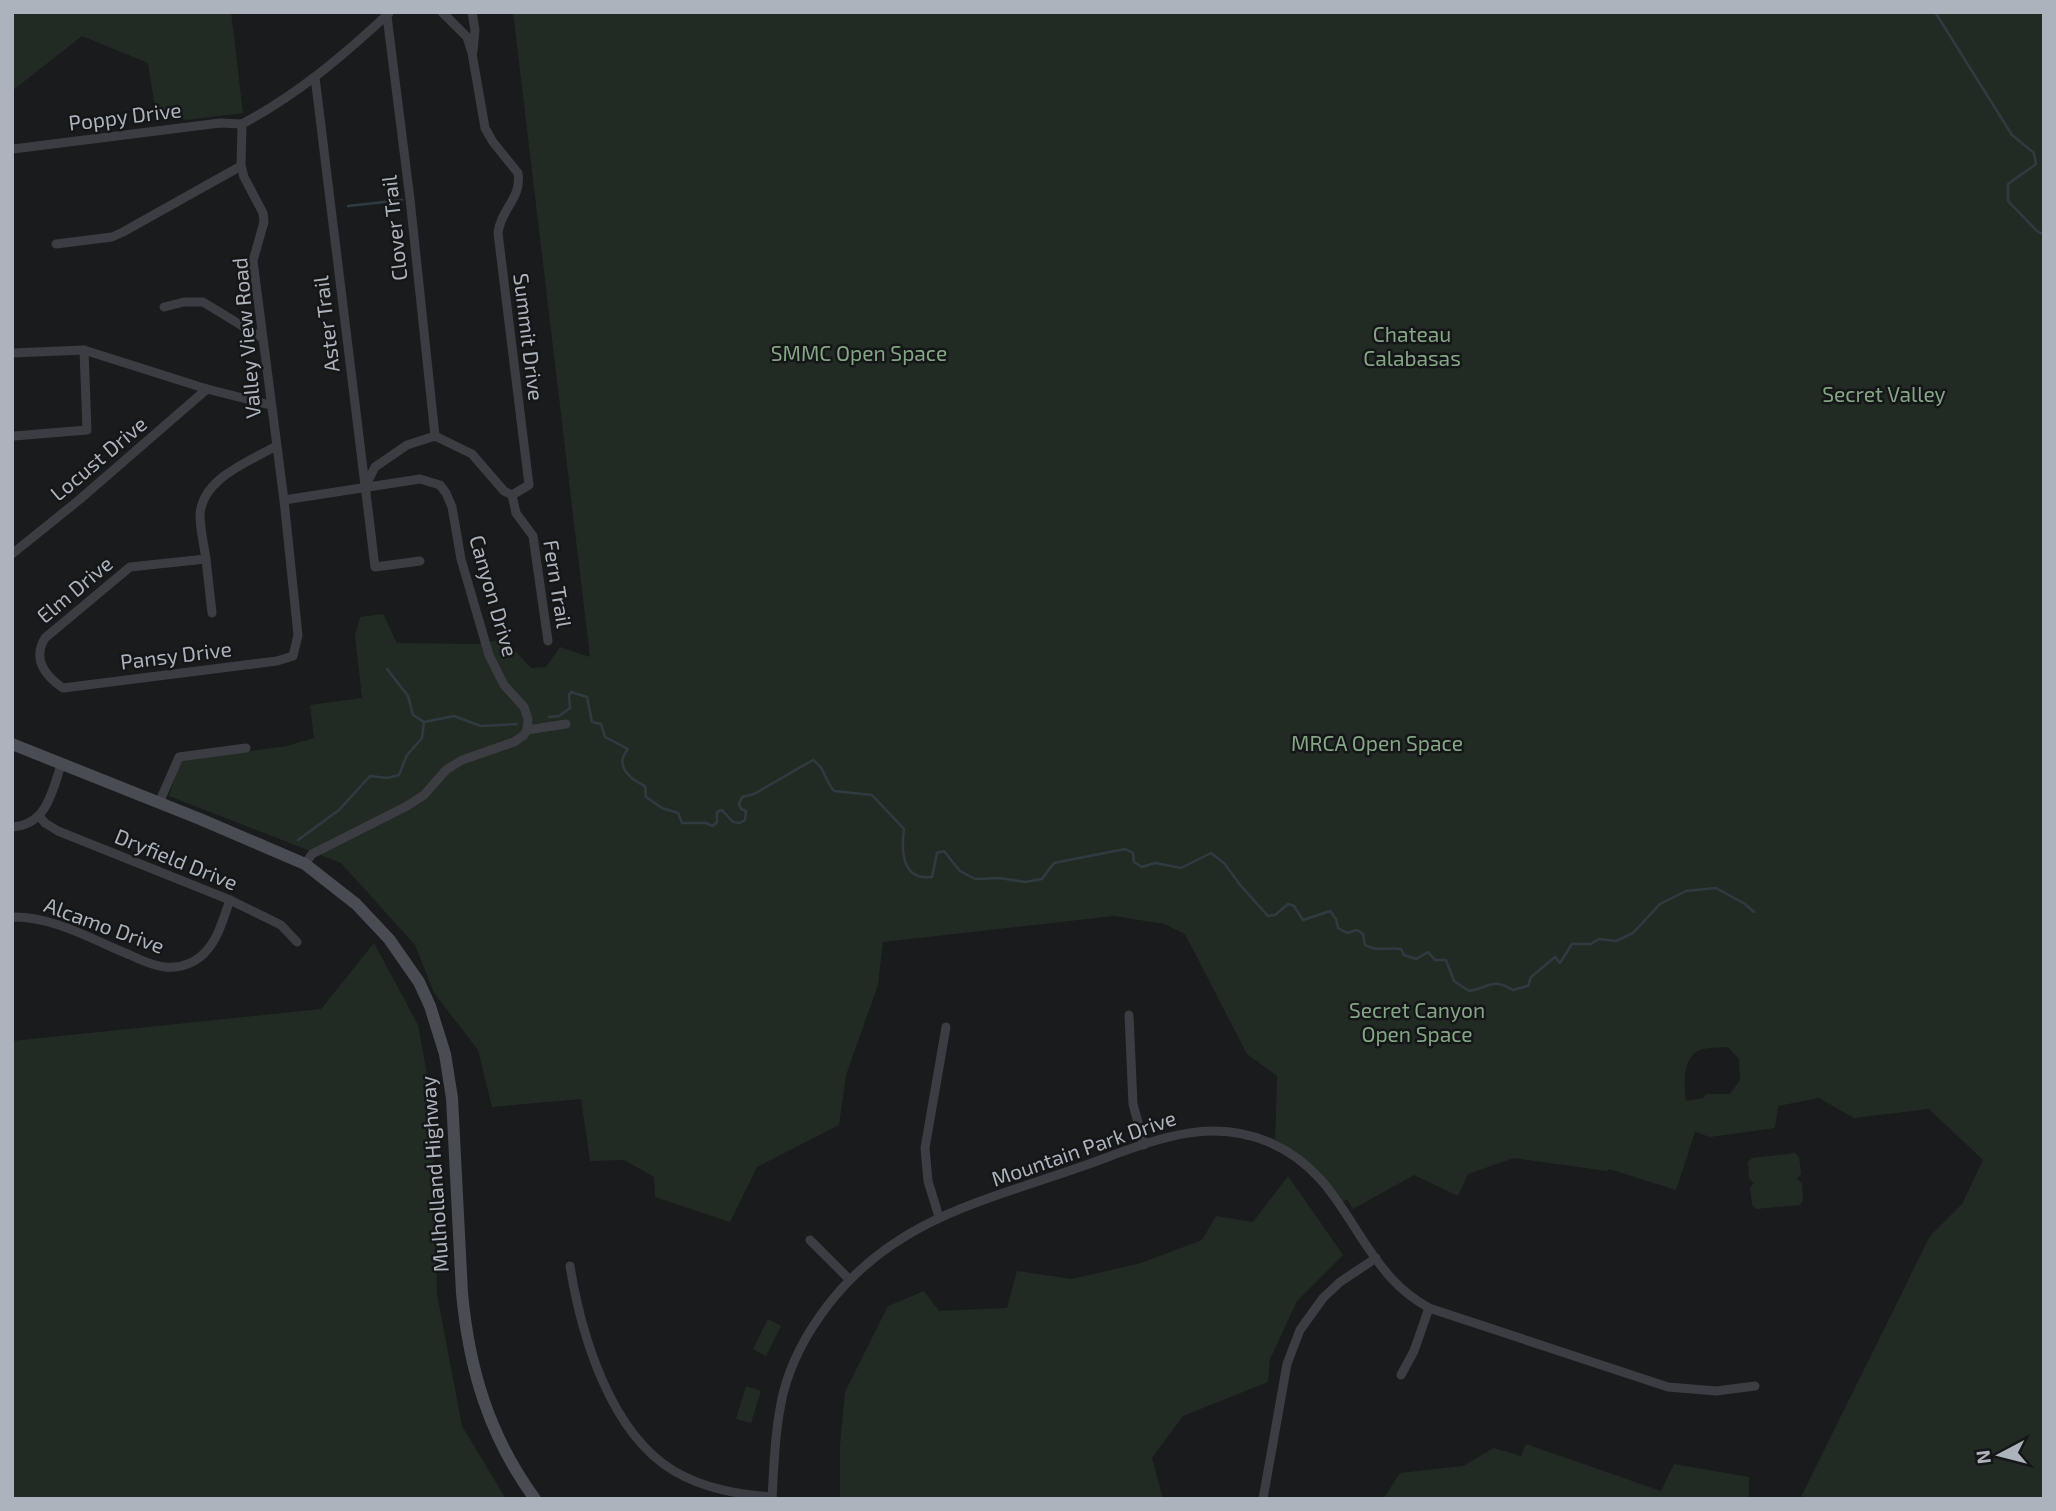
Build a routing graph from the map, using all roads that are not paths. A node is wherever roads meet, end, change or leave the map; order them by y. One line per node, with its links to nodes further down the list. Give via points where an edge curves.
1 (442, 12): 4 (street, Summit Drive, via 467,37)
2 (472, 12): 4 (street)
3 (389, 14): 5 (street); 17 (street, Clover Trail)
4 (472, 53): 20 (street, Summit Drive, via 485,128 519,173 520,182 518,193 500,218 498,233 529,483)
5 (315, 77): 6 (street); 19 (street, Aster Trail)
6 (242, 124): 7 (street, Poppy Drive); 8 (street, Valley View Road)
7 (13, 149)
8 (241, 166): 9 (street, via 123,233); 11 (street, Valley View Road, via 263,213 253,261)
9 (57, 244)
10 (164, 307): 11 (street, via 203,302)
11 (262, 338): 15 (street, Valley View Road)
12 (83, 350): 13 (street); 14 (street); 16 (street, via 87,430)
13 (12, 353)
14 (206, 389): 15 (street); 22 (street, Locust Drive)
15 (270, 405): 18 (street, Valley View Road)
16 (14, 436)
17 (435, 436): 19 (street, via 407,445 375,467); 20 (street, via 472,454)
18 (276, 446): 21 (street, Valley View Road); 23 (street, via 218,479 206,496 200,515)
19 (365, 487): 21 (street, Canyon Drive); 24 (street, Aster Trail, via 375,566); 30 (street, Canyon Drive, via 420,479 440,485 446,493 489,655 504,685 524,707)
20 (512, 495): 26 (street, Fern Trail, via 516,513 533,536)
21 (284, 500): 27 (street, Valley View Road, via 298,635)
22 (12, 554)
23 (206, 559): 25 (street); 28 (street, Elm Drive, via 130,567 45,638 41,665)
24 (420, 561)
25 (212, 613)
26 (548, 641)
27 (293, 656): 28 (street, Pansy Drive)
28 (63, 688)
29 (566, 724): 30 (street)
30 (527, 730): 37 (street, via 514,742 461,760 416,801 312,855)
31 (12, 744): 33 (main road, Mulholland Highway)
32 (246, 748): 34 (street, via 179,757)
33 (61, 765): 34 (main road, Mulholland Highway); 35 (street)
34 (159, 803): 37 (main road, Mulholland Highway)
35 (39, 816): 36 (street, via 32,823); 38 (street, Dryfield Drive, via 58,831)
36 (12, 827)
37 (305, 864): 53 (main road, Mulholland Highway, via 379,926 408,963 430,1006 452,1098 464,1322 474,1370 496,1434)
38 (230, 900): 39 (street, Alcamo Drive, via 208,951 180,967 148,963 55,924); 40 (street, Dryfield Drive, via 281,925)
39 (12, 917)
40 (297, 942)
41 (1129, 1015): 43 (street, via 1133,1104)
42 (946, 1027): 44 (street, via 925,1148 928,1181)
43 (1144, 1145): 44 (street, Mountain Park Drive); 46 (street, Mountain Park Drive, via 1194,1131 1220,1130 1272,1143 1319,1175)
44 (939, 1217): 48 (street, Mountain Park Drive, via 900,1238)
45 (810, 1240): 48 (street)
46 (1376, 1258): 49 (street, Mountain Park Drive, via 1400,1287); 54 (street, via 1323,1298 1300,1330 1287,1364)
47 (570, 1266): 52 (street, via 580,1318 600,1376 640,1440 672,1470 692,1480 737,1494)
48 (849, 1279): 52 (street, Mountain Park Drive, via 818,1318 792,1364 776,1427)
49 (1429, 1308): 50 (street); 51 (street, Mountain Park Drive, via 1668,1387 1716,1391)
50 (1401, 1375)
51 (1755, 1386)
52 (772, 1498)
53 (535, 1499)
54 (1263, 1499)

